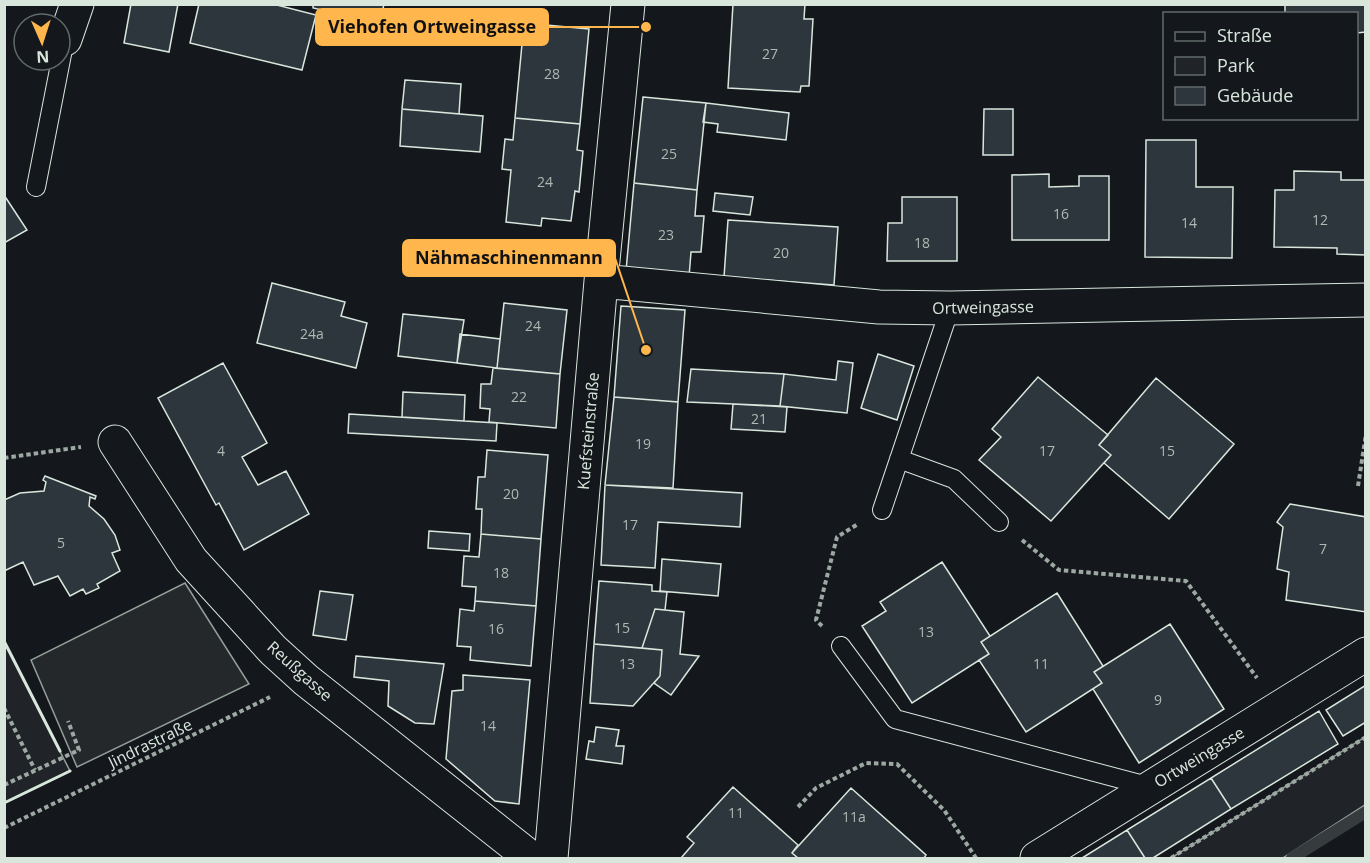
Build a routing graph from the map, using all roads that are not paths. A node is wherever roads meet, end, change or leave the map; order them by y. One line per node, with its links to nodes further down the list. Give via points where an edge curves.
1 (77, 4): 3 (street)
2 (628, 4): 6 (street, Kuefsteinstraße)
3 (72, 19)
4 (59, 72): 5 (lane)
5 (36, 187)
6 (601, 281): 8 (street, Ortweingasse, via 879,307); 17 (street, Kuefsteinstraße)
7 (1365, 300): 8 (street, Ortweingasse)
8 (950, 308): 10 (lane)
9 (115, 442): 16 (street, Reußgasse, via 190,560 273,650)
10 (899, 459): 11 (lane); 12 (lane, via 954,479)
11 (882, 510)
12 (999, 522)
13 (841, 646): 15 (lane, Ortweingasse, via 895,719)
14 (1365, 654): 15 (street, Ortweingasse)
15 (1151, 788): 18 (street)
16 (531, 858)
17 (551, 858)
18 (1037, 858)

